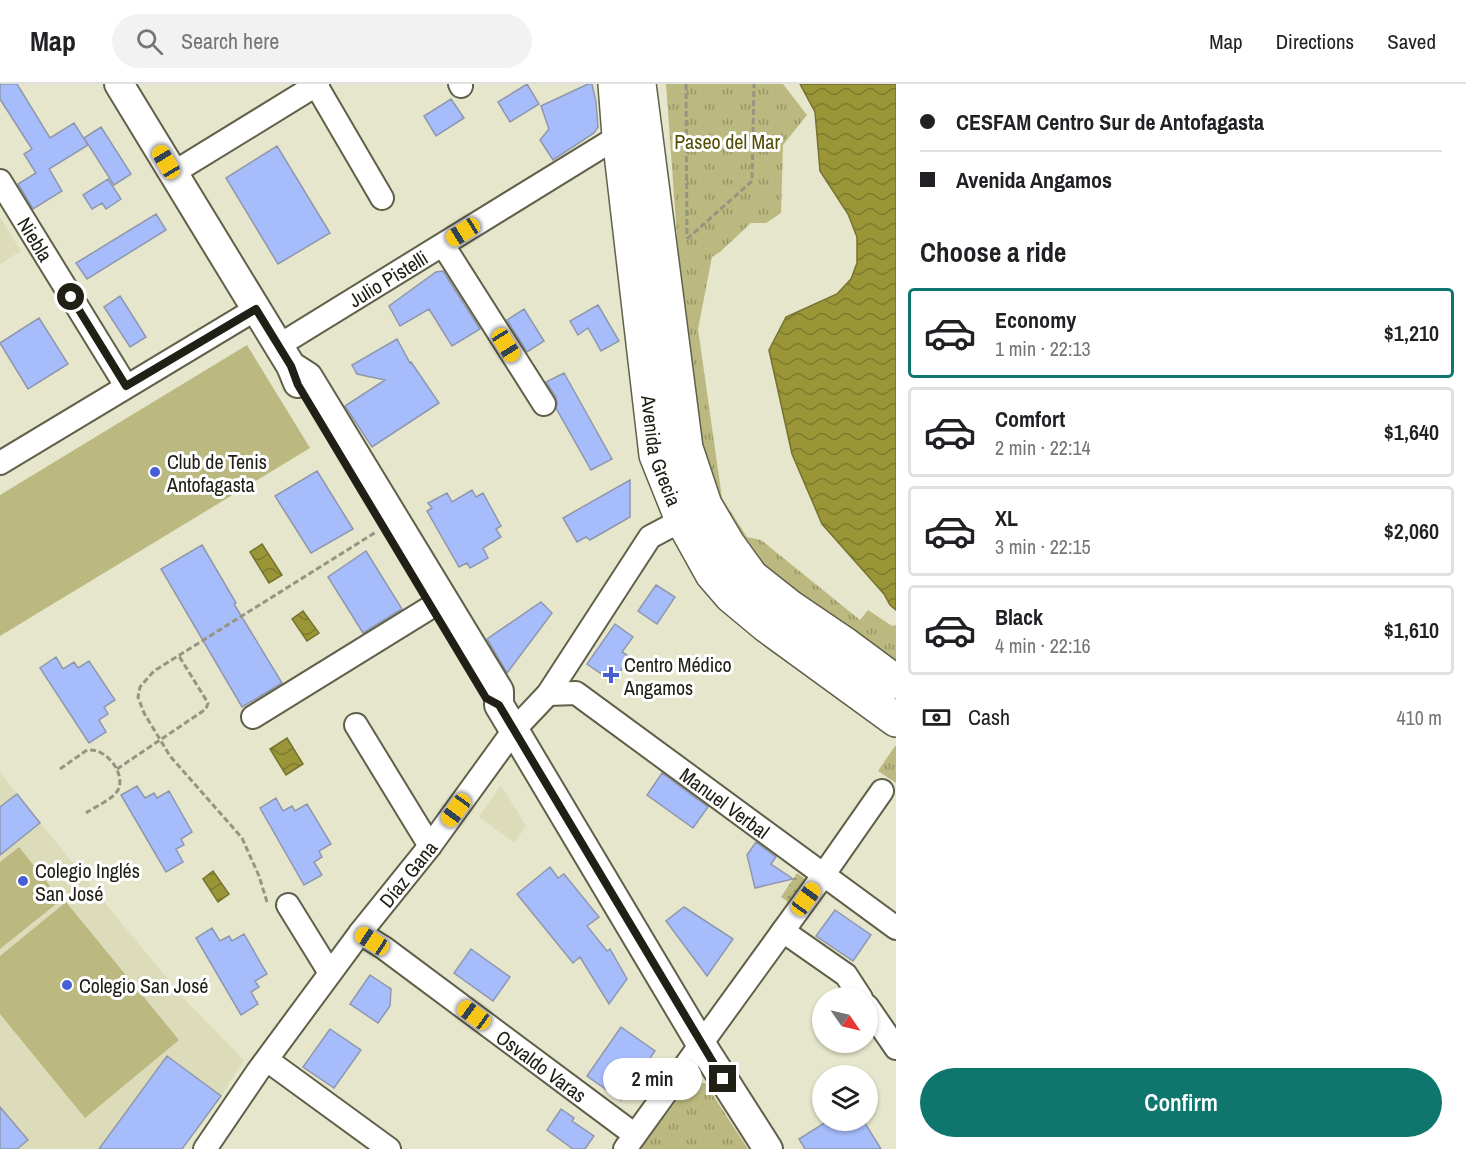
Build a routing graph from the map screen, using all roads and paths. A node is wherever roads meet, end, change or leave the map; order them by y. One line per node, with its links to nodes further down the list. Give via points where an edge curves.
1 (119, 84): 7 (main road)
2 (615, 84): 6 (highway, Avenida Grecia)
3 (639, 84): 21 (highway, Avenida Grecia, via 686,448 705,505 752,577 789,608)
4 (754, 84): 10 (path, via 752,181)
5 (317, 85): 7 (street); 9 (street)
6 (619, 136): 11 (street, Julio Pistelli); 17 (highway, Avenida Grecia, via 656,455)
7 (173, 173): 12 (main road)
8 (0, 182): 14 (street, Niebla)
9 (382, 198)
10 (687, 239)
11 (443, 245): 13 (street, Julio Pistelli); 15 (street)
12 (256, 309): 13 (main road); 14 (street)
13 (285, 356): 18 (main road, via 298,385); 23 (main road, via 308,377 499,691)
14 (126, 386): 16 (street)
15 (544, 404)
16 (0, 463)
17 (682, 520): 22 (street, Díaz Gana, via 650,537); 25 (highway, Avenida Grecia, via 712,574 731,597)
18 (435, 612): 19 (street); 23 (main road, via 486,698); 24 (street)
19 (391, 646)
20 (179, 656): 29 (path, via 208,703 206,709)
21 (896, 682)
22 (548, 694): 27 (street, Díaz Gana); 33 (street, Manuel Verbal, via 576,693)
23 (499, 705): 27 (main road)
24 (253, 717)
25 (896, 720)
26 (356, 725): 32 (street)
27 (514, 730): 32 (street, Díaz Gana); 41 (main road)
28 (60, 769): 29 (path, via 87,750 99,751)
29 (117, 769): 31 (path, via 119,788)
30 (882, 791): 33 (street)
31 (86, 813)
32 (430, 846): 37 (street, Díaz Gana)
33 (823, 875): 35 (street, Manuel Verbal); 36 (street)
34 (288, 905): 38 (street)
35 (896, 928)
36 (783, 931): 39 (street, via 846,975); 41 (street)
37 (360, 933): 38 (street, Díaz Gana); 44 (street, Osvaldo Varas)
38 (330, 973): 43 (street, Díaz Gana)
39 (854, 987)
40 (878, 1022): 42 (street)
41 (701, 1044): 44 (street); 47 (main road)
42 (896, 1048)
43 (267, 1059): 45 (street, Díaz Gana); 46 (street)
44 (630, 1142)
45 (205, 1149)
46 (389, 1149)
47 (768, 1149)

